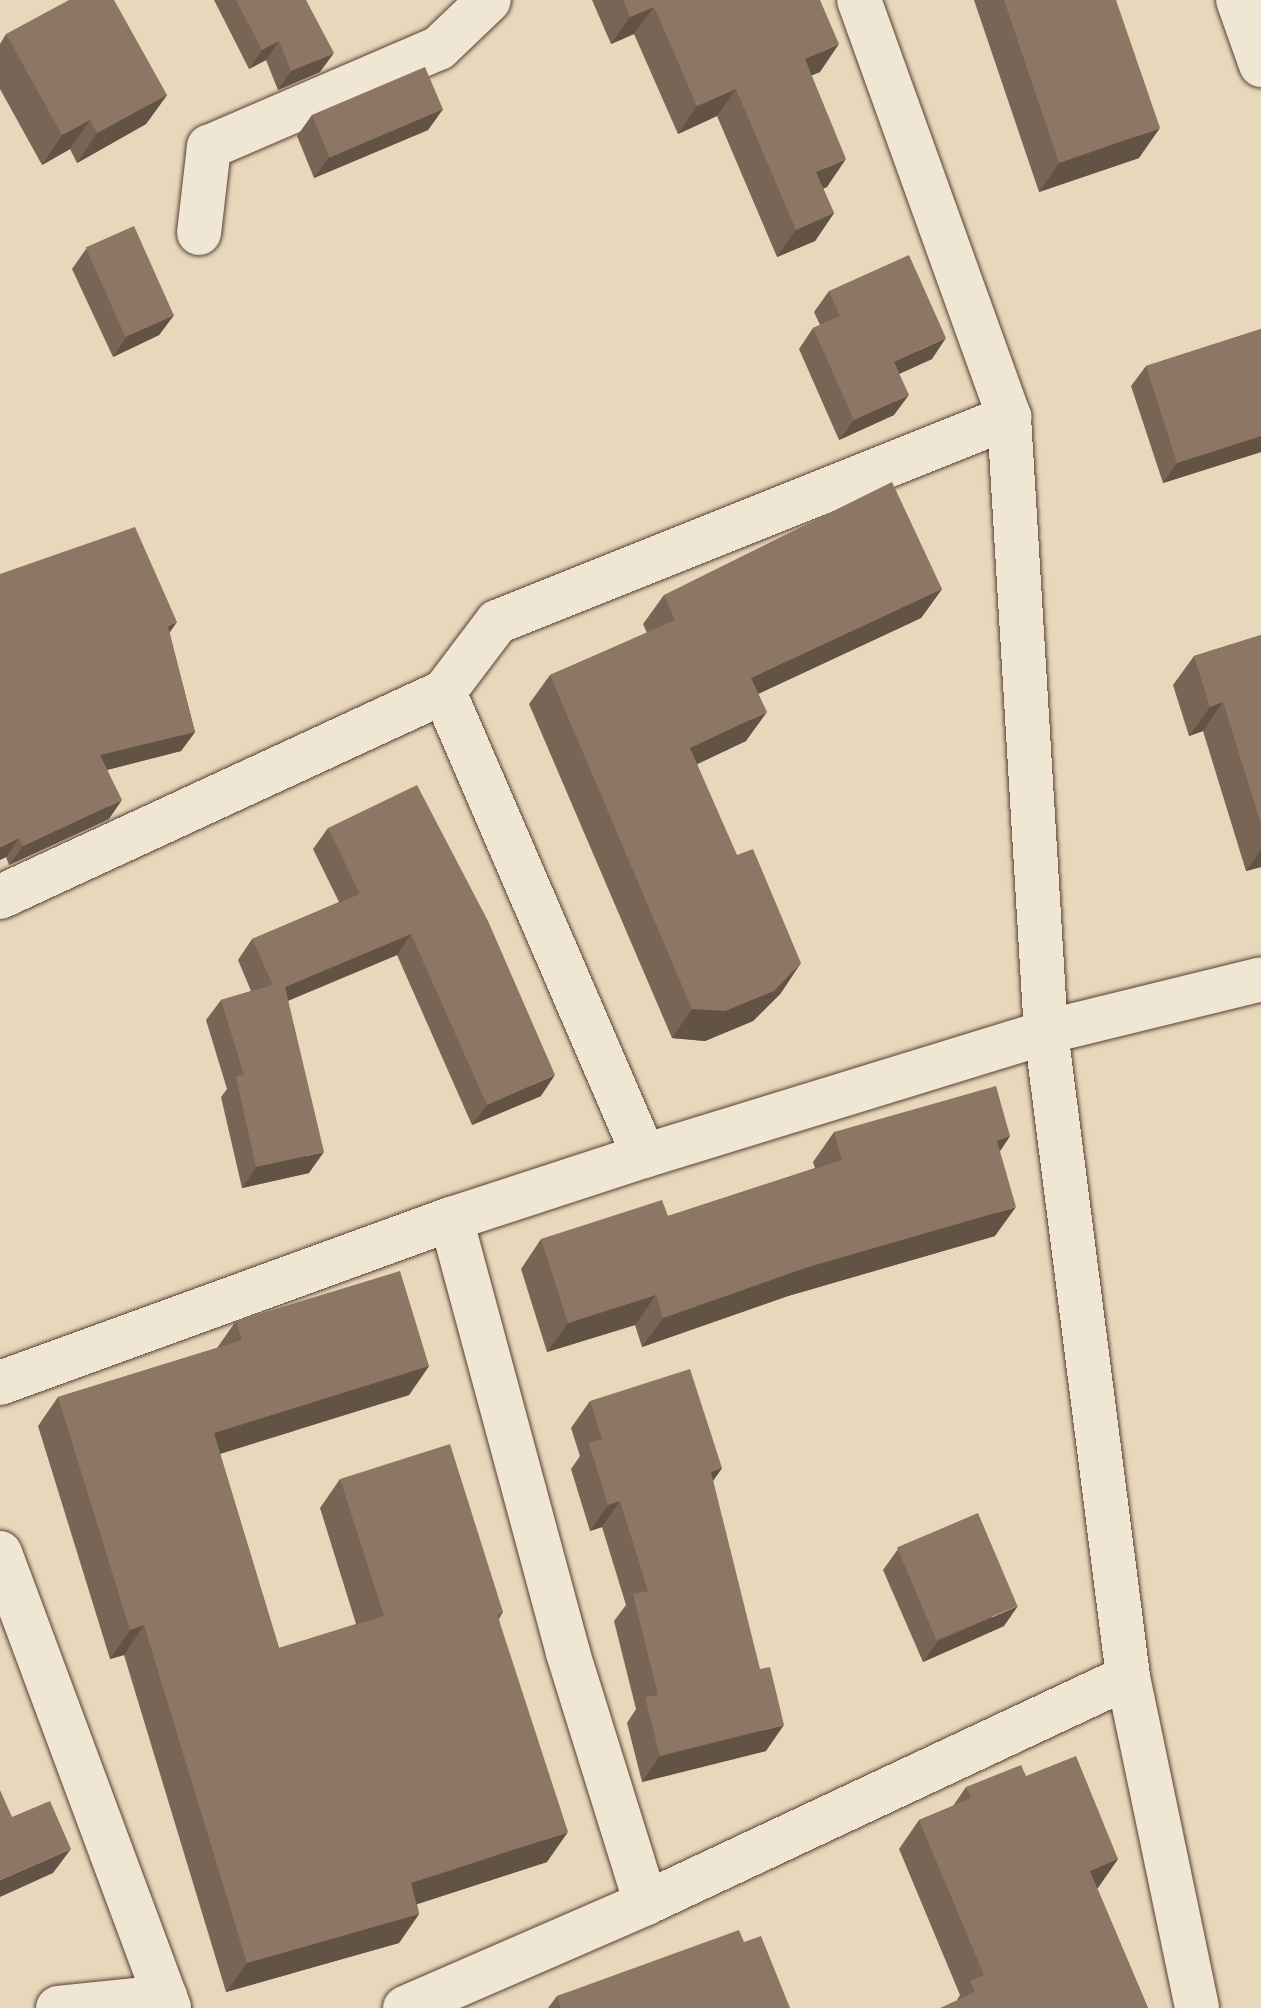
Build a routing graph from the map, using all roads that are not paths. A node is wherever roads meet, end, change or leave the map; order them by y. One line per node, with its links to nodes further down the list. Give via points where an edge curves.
1 (489, 0): 5 (street, via 439,48 209,147)
2 (859, 0): 6 (street)
3 (1238, 0): 4 (street)
4 (1261, 65)
5 (199, 233)
6 (1009, 417): 7 (street, via 497,622); 10 (street)
7 (444, 692): 8 (street); 11 (street)
8 (0, 897)
9 (1261, 979): 10 (street)
10 (1046, 1032): 11 (street); 15 (street)
11 (644, 1156): 12 (street)
12 (451, 1219): 13 (street); 16 (street, via 568,1653)
13 (0, 1383)
14 (0, 1553): 17 (street)
15 (1128, 1677): 16 (street); 20 (street)
16 (646, 1903): 19 (street)
17 (167, 2002): 18 (street)
18 (58, 2008)
19 (405, 2008)
20 (1197, 2008)

